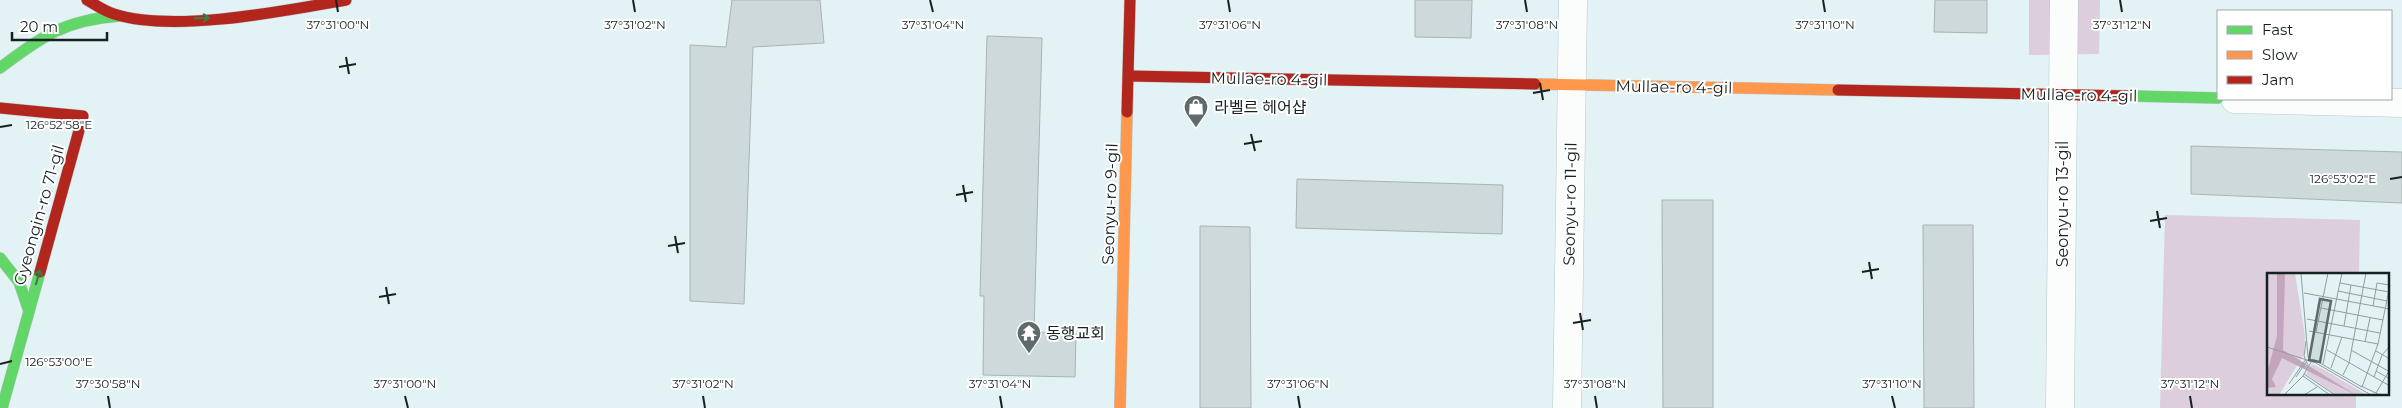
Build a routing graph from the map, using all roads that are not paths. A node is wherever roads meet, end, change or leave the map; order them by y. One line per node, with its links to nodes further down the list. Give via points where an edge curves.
1 (346, 0): 6 (street, one-way to 1, via 205,18)
2 (1130, 0): 8 (street, Seonyu-ro 9-gil)
3 (1573, 0): 9 (street, Seonyu-ro 11-gil)
4 (2064, 0): 10 (street, Seonyu-ro 13-gil)
5 (92, 2): 6 (street)
6 (120, 16): 7 (street, via 92,17 65,24)
7 (0, 68)
8 (1130, 76): 9 (street, Mullae-ro 4-gil); 18 (street, Seonyu-ro 9-gil)
9 (1572, 85): 10 (street, Mullae-ro 4-gil); 19 (street, Seonyu-ro 11-gil)
10 (2063, 95): 11 (street, Mullae-ro 4-gil); 20 (street, Seonyu-ro 13-gil)
11 (2217, 98)
12 (2277, 100): 13 (street)
13 (2402, 103)
14 (0, 108): 16 (street, Gyeongin-ro 71-gil, one-way to 14, via 83,116)
15 (0, 258): 16 (street, via 19,282)
16 (29, 311): 17 (street, Gyeongin-ro 71-gil)
17 (2, 408)
18 (1120, 408)
19 (1567, 408)
20 (2060, 408)

